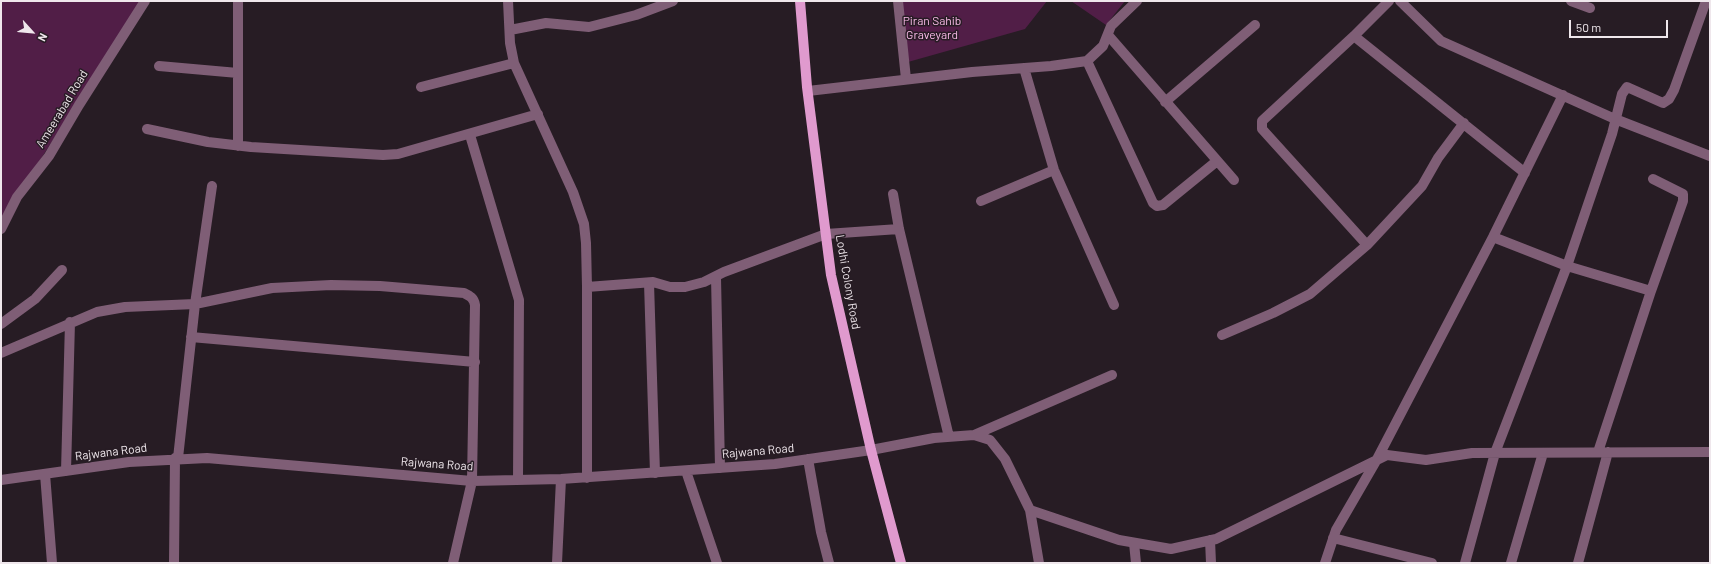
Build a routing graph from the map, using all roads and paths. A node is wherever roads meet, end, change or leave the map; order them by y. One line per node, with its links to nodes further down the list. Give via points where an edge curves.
1 (145, 1): 42 (street, Ameerabad Road, via 49,156 17,197)
2 (238, 1): 21 (street)
3 (508, 1): 14 (street)
4 (673, 1): 14 (street, via 636,15 590,27 546,23)
5 (800, 1): 24 (main road, Lodhi Colony Road)
6 (898, 1): 22 (street)
7 (1137, 1): 15 (street, via 1111,26)
8 (1389, 1): 16 (street)
9 (1400, 1): 25 (street, via 1441,41)
10 (1571, 1): 12 (street)
11 (1706, 1): 28 (street, via 1669,99 1663,103 1627,87 1622,94)
12 (1590, 8)
13 (1255, 25): 26 (street)
14 (510, 30): 18 (street)
15 (1108, 35): 17 (street, via 1103,46); 26 (street)
16 (1354, 36): 29 (street); 46 (street, via 1262,121 1262,129)
17 (1087, 61): 20 (street); 34 (street, via 1153,204 1163,205)
18 (514, 63): 23 (street); 27 (street)
19 (159, 66): 21 (street)
20 (1024, 68): 22 (street); 35 (street)
21 (238, 73): 32 (street)
22 (906, 79): 24 (street)
23 (421, 87)
24 (808, 91): 44 (main road, Lodhi Colony Road)
25 (1563, 95): 28 (street); 36 (street)
26 (1165, 102): 34 (street)
27 (538, 114): 31 (street); 51 (street, via 580,212 586,243)
28 (1615, 119): 33 (street); 47 (street)
29 (1464, 123): 36 (street); 46 (street, via 1438,158 1422,186)
30 (147, 129): 32 (street)
31 (470, 135): 32 (street, via 398,154 383,155); 80 (street, via 518,300)
32 (238, 146)
33 (1710, 156)
34 (1217, 161): 38 (street)
35 (1054, 170): 41 (street); 54 (street)
36 (1525, 173): 45 (street)
37 (1653, 179): 52 (street, via 1678,190 1683,194 1683,201)
38 (1234, 180)
39 (212, 186): 53 (street)
40 (893, 194): 43 (street)
41 (981, 201)
42 (1, 229)
43 (899, 229): 44 (street); 63 (street)
44 (826, 234): 49 (street); 64 (main road, Lodhi Colony Road, via 832,275)
45 (1493, 237): 47 (street); 71 (street)
46 (1367, 245): 57 (street, via 1310,294)
47 (1567, 266): 52 (street); 67 (street)
48 (62, 270): 56 (street, via 35,299)
49 (716, 277): 50 (street, via 685,287); 72 (street)
50 (649, 283): 51 (street); 76 (street)
51 (587, 287): 77 (street)
52 (1651, 291): 65 (street)
53 (195, 304): 55 (street, via 125,307 97,312); 58 (street); 60 (street, via 272,288 331,285 464,293 475,302)
54 (1114, 304)
55 (70, 322): 59 (street); 73 (street)
56 (1, 324)
57 (1222, 335)
58 (191, 337): 60 (street); 69 (street)
59 (1, 353)
60 (476, 362): 81 (street)
61 (1112, 375): 62 (street)
62 (974, 435): 63 (street, Rajwana Road); 82 (street, via 990,440 1005,459)
63 (949, 437): 64 (street, Rajwana Road)
64 (870, 450): 70 (street, Rajwana Road); 92 (main road, Lodhi Colony Road)
65 (1603, 452): 66 (street); 68 (street); 100 (street)
66 (1710, 452)
67 (1495, 453): 68 (street); 71 (street, via 1472,453 1426,460 1387,455); 98 (street)
68 (1543, 453): 99 (street)
69 (176, 458): 73 (street, Rajwana Road); 81 (street, Rajwana Road, via 207,458); 88 (street)
70 (808, 460): 72 (street, Rajwana Road); 91 (street)
71 (1376, 461): 83 (street); 84 (street)
72 (720, 468): 74 (street, Rajwana Road)
73 (66, 471): 75 (street, Rajwana Road)
74 (686, 471): 76 (street, Rajwana Road); 90 (street)
75 (45, 474): 79 (street, Rajwana Road); 87 (street)
76 (655, 474): 77 (street, Rajwana Road)
77 (587, 478): 78 (street, Rajwana Road)
78 (561, 479): 80 (street, Rajwana Road); 86 (street)
79 (1, 480)
80 (518, 480): 81 (street, Rajwana Road)
81 (472, 481): 89 (street)
82 (1030, 510): 85 (street); 93 (street)
83 (1333, 538): 96 (street); 97 (street)
84 (1210, 540): 85 (street, via 1171,549); 95 (street)
85 (1134, 543): 94 (street)
86 (559, 562)
87 (52, 563)
88 (174, 563)
89 (453, 563)
90 (717, 563)
91 (829, 563)
92 (901, 563)
93 (1039, 563)
94 (1136, 563)
95 (1211, 563)
96 (1325, 563)
97 (1432, 563)
98 (1465, 563)
99 (1511, 563)
100 (1578, 563)

